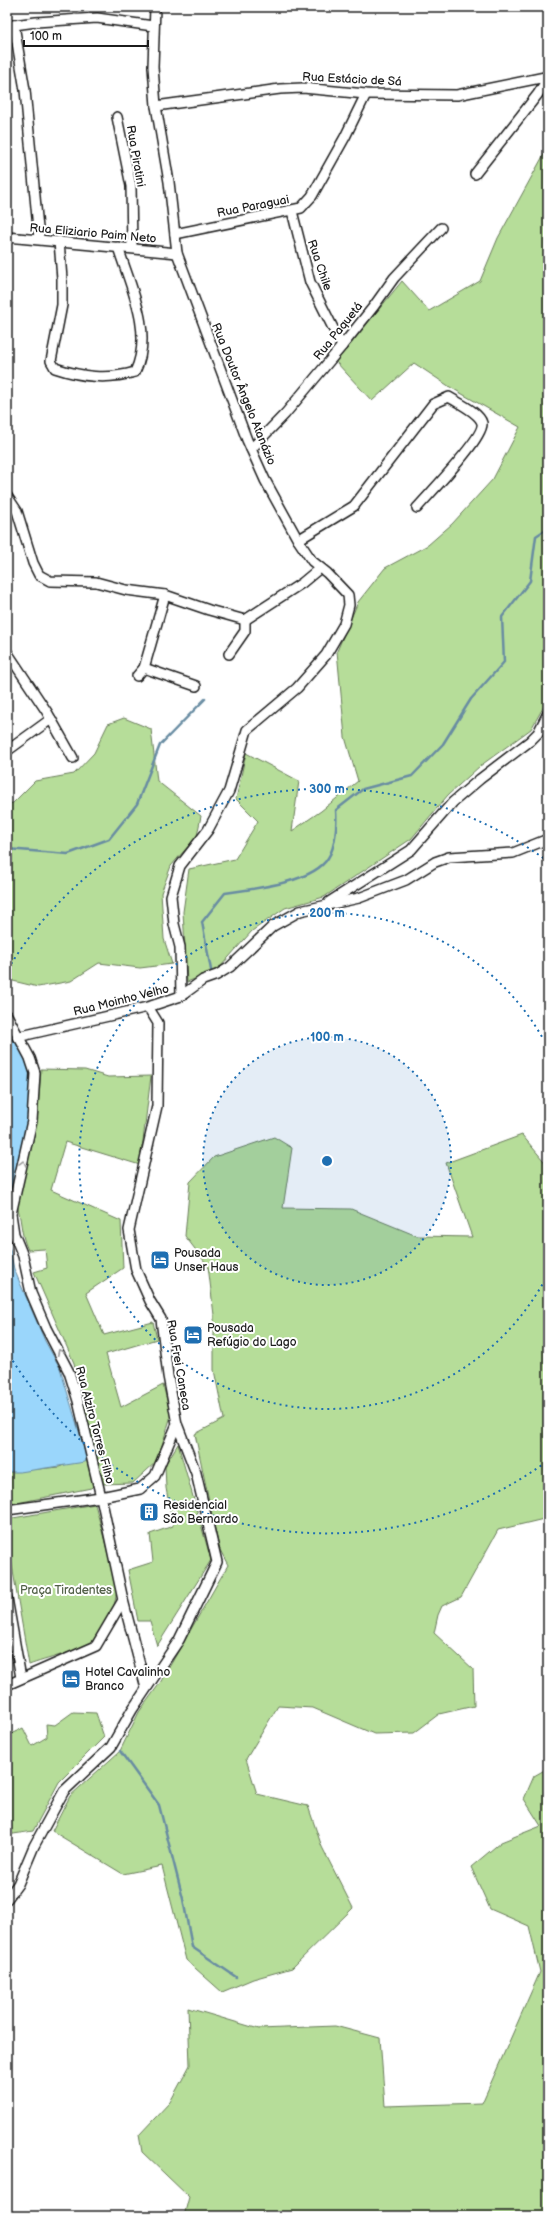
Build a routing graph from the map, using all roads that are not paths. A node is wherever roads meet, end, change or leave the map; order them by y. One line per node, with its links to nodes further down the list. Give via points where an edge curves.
1 (155, 7): 3 (street, Rua Doutor Ângelo Atanázio)
2 (10, 26): 3 (street, via 97,18); 12 (street, via 25,90)
3 (153, 26): 5 (street, Rua Doutor Ângelo Atanázio)
4 (366, 94): 5 (street, Rua Estácio de Sá, via 303,88 280,89); 7 (street, Rua Estácio de Sá, via 457,95 545,76 546,81 538,94); 8 (street, Rua Paraguai, via 312,196 301,208)
5 (156, 106): 10 (street, Rua Doutor Ângelo Atanázio)
6 (117, 117): 15 (street, Rua Piratini, via 131,186)
7 (475, 174)
8 (292, 211): 10 (street, Rua Paraguai); 17 (street, Rua Chile, via 310,282)
9 (442, 228): 17 (street, Rua Paquetá, via 394,278)
10 (175, 234): 16 (street, Rua Doutor Ângelo Atanázio)
11 (7, 237): 12 (street, Rua Eliziario Paim Neto)
12 (39, 239): 13 (street, Rua Eliziario Paim Neto)
13 (59, 241): 14 (street, Rua Eliziario Paim Neto); 14 (street, via 62,305 51,360 55,368 91,378 135,372 140,361 141,341 136,294)
14 (118, 247): 15 (street, Rua Eliziario Paim Neto)
15 (132, 247): 16 (street, Rua Eliziario Paim Neto)
16 (178, 253): 18 (street, Rua Doutor Ângelo Atanázio)
17 (342, 346): 18 (street, Rua Paquetá, via 285,414)
18 (251, 449): 21 (street, Rua Doutor Ângelo Atanázio)
19 (7, 496): 23 (street, via 17,511 39,575 50,581 96,582)
20 (417, 508): 21 (street, via 466,453 481,431 482,424 478,416 448,397 432,404 354,506)
21 (298, 540): 22 (street, Rua Doutor Ângelo Atanázio)
22 (320, 568): 24 (street, via 302,583); 36 (street, Rua Doutor Ângelo Atanázio, via 348,595 349,605 344,624 326,655 298,688 247,730 229,791 208,830 180,866 171,896 180,947)
23 (165, 595): 24 (street); 27 (street)
24 (245, 620): 26 (street, via 245,632)
25 (7, 652): 31 (street)
26 (229, 654)
27 (144, 668): 28 (street); 29 (street)
28 (137, 676)
29 (196, 686)
30 (548, 713): 35 (street, via 538,733 453,802 411,850)
31 (51, 719): 32 (street); 33 (street)
32 (7, 751)
33 (73, 758)
34 (548, 838): 35 (street, Rua Moinho Velho, via 513,853 444,858 406,880 347,902)
35 (326, 904): 36 (street, Rua Moinho Velho, via 278,922 230,967 203,980)
36 (181, 996): 37 (street, Rua Moinho Velho)
37 (148, 1007): 39 (street, Rua Moinho Velho); 40 (street, Rua Frei Caneca, via 158,1023 157,1106 129,1230 136,1270 161,1319)
38 (7, 1015): 39 (street, Rua Alziro Torres Filho)
39 (17, 1036): 41 (street, Rua Alziro Torres Filho, one-way to 39, via 69,1372 46,1328 32,1293 11,1214 32,1121 35,1073 30,1058)
40 (177, 1424): 41 (street, via 155,1476 140,1489); 47 (street, Rua Frei Caneca, via 196,1473 217,1562 179,1640)
41 (102, 1497): 42 (street); 44 (street, Rua Alziro Torres Filho)
42 (7, 1510)
43 (7, 1598): 45 (street)
44 (123, 1600): 45 (street, via 96,1646); 47 (street, Rua Alziro Torres Filho)
45 (21, 1678): 46 (street)
46 (7, 1685)
47 (146, 1688): 48 (street, Rua Frei Caneca, via 111,1747 64,1792 34,1846 18,1884)
48 (7, 1899)

